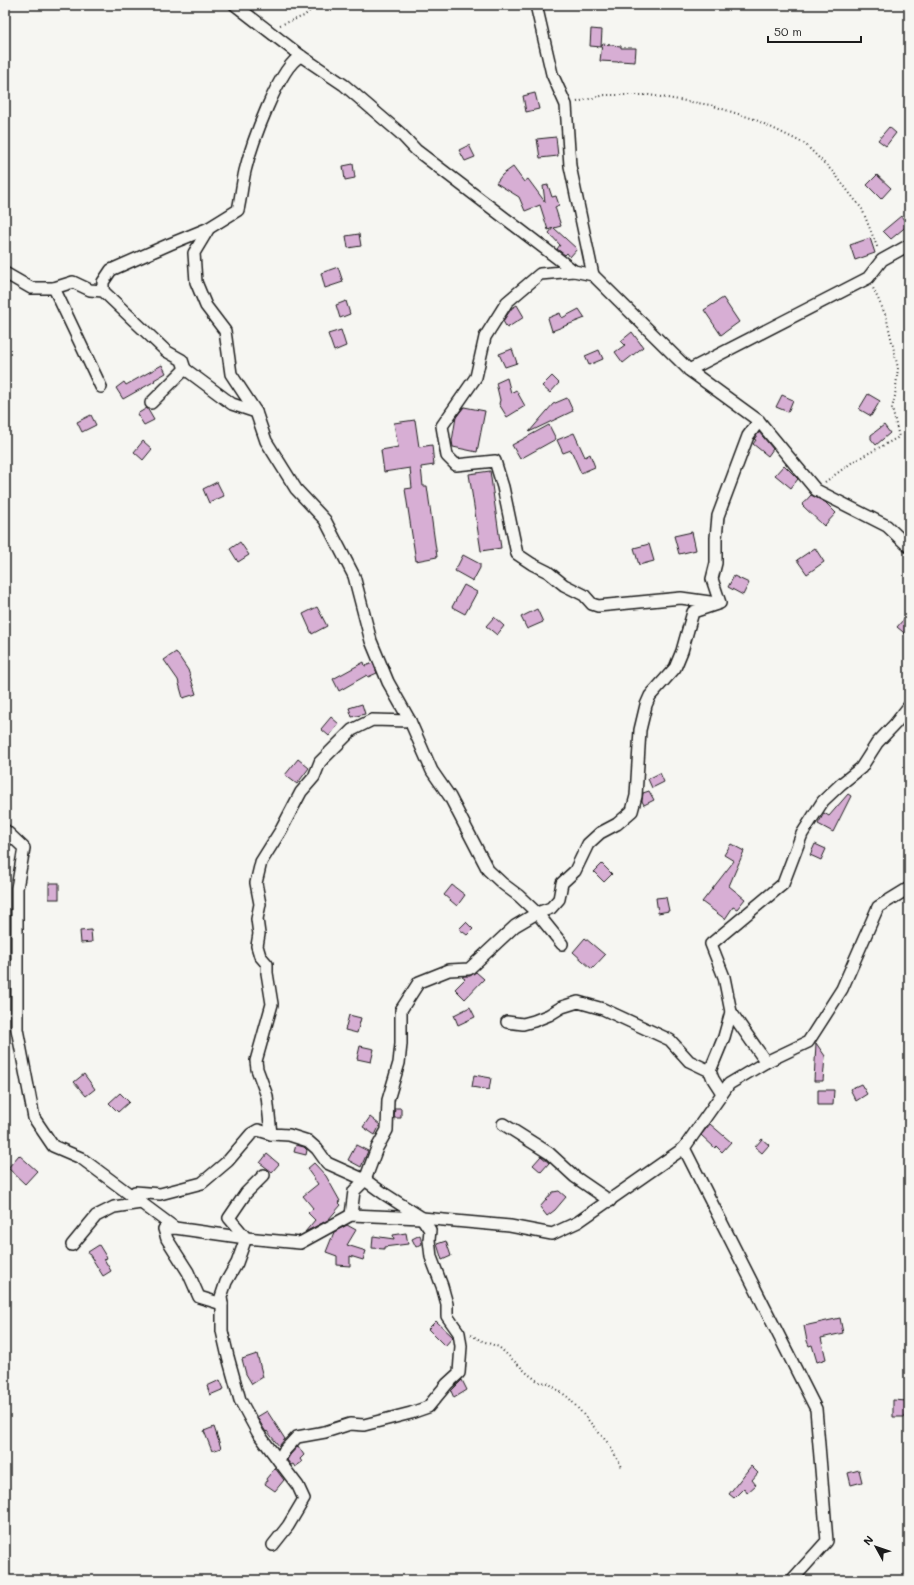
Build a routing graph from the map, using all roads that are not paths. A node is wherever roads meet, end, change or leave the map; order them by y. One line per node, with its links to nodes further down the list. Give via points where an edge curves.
1 (235, 5): 3 (street)
2 (536, 5): 8 (street, via 552,74 566,105 570,166)
3 (301, 56): 4 (street, via 294,59 275,91 245,171 238,210); 6 (street, via 344,85 416,150)
4 (209, 228): 10 (street, via 111,270 103,282); 15 (street, via 194,253 196,282 206,306 225,331 231,374)
5 (909, 245): 12 (street, via 882,260 868,278)
6 (574, 271): 8 (street); 18 (street, via 540,274 507,302 485,337 476,377 442,426 447,456 456,464 495,461 517,554 584,596 592,604 598,606 681,598)
7 (5, 273): 9 (street, via 31,288)
8 (594, 276): 12 (street)
9 (54, 288): 10 (street, via 73,282 90,290); 13 (street)
10 (103, 291): 11 (street, via 166,351 182,360)
11 (185, 369): 14 (street); 15 (street, via 232,404)
12 (689, 370): 16 (street)
13 (101, 388)
14 (151, 404)
15 (256, 412): 20 (street, via 266,441 296,489 325,520 354,576 371,641 388,682)
16 (759, 421): 17 (street, via 816,490 887,526); 18 (street, via 748,436 718,516 716,563 712,579)
17 (909, 547)
18 (720, 603): 23 (street, via 693,612 675,668 650,696 646,705 640,730 636,796 632,811 588,844 575,871 562,883 559,898 551,908)
19 (909, 706): 25 (street, via 877,743 861,768 823,801 802,834 783,884 711,944 724,976)
20 (410, 720): 23 (street, via 432,771 450,797 488,870); 31 (street, via 372,720 352,730 320,762 314,777 301,792 261,862 256,883 260,904 257,946 260,956 267,964 272,1004 256,1061 267,1096)
21 (5, 830): 36 (street, via 24,848 17,888 17,1029 34,1118 53,1146 81,1158)
22 (909, 888): 27 (street, via 878,907 842,989 808,1042)
23 (537, 913): 24 (street); 34 (street, via 515,926 469,969 449,970 420,982 401,1010 399,1063 388,1100 387,1130)
24 (562, 944)
25 (730, 1012): 27 (street); 28 (street, via 724,1037)
26 (507, 1022): 28 (street, via 523,1024 534,1021 578,1002 603,1009 670,1040 689,1061)
27 (766, 1062): 29 (street, via 729,1084)
28 (710, 1071): 29 (street)
29 (722, 1094): 32 (street)
30 (503, 1124): 35 (street, via 549,1153 575,1177)
31 (271, 1134): 34 (street, via 289,1135 308,1141 327,1163); 36 (street, via 258,1130 251,1134 228,1161 202,1183 160,1194 135,1192)
32 (684, 1148): 35 (street); 45 (street, via 816,1409 827,1541)
33 (264, 1175): 40 (street, via 246,1193 229,1218)
34 (365, 1180): 37 (street, via 354,1192); 38 (street)
35 (610, 1201): 38 (street, via 578,1222 552,1234 510,1226)
36 (141, 1203): 39 (street); 41 (street, via 114,1207 96,1216)
37 (351, 1215): 38 (street); 40 (street, via 300,1243)
38 (422, 1218): 43 (street, via 430,1230 431,1257 447,1304 447,1316 459,1333 459,1373 428,1407 364,1425 350,1424 297,1437 284,1451)
39 (175, 1228): 40 (street); 42 (street, via 164,1229 167,1239 188,1272 199,1297)
40 (246, 1238): 42 (street, via 220,1297)
41 (72, 1245)
42 (222, 1304): 43 (street, via 222,1331 240,1400 258,1433)
43 (280, 1461): 44 (street, via 304,1499 288,1526)
44 (272, 1545)
45 (792, 1580)

